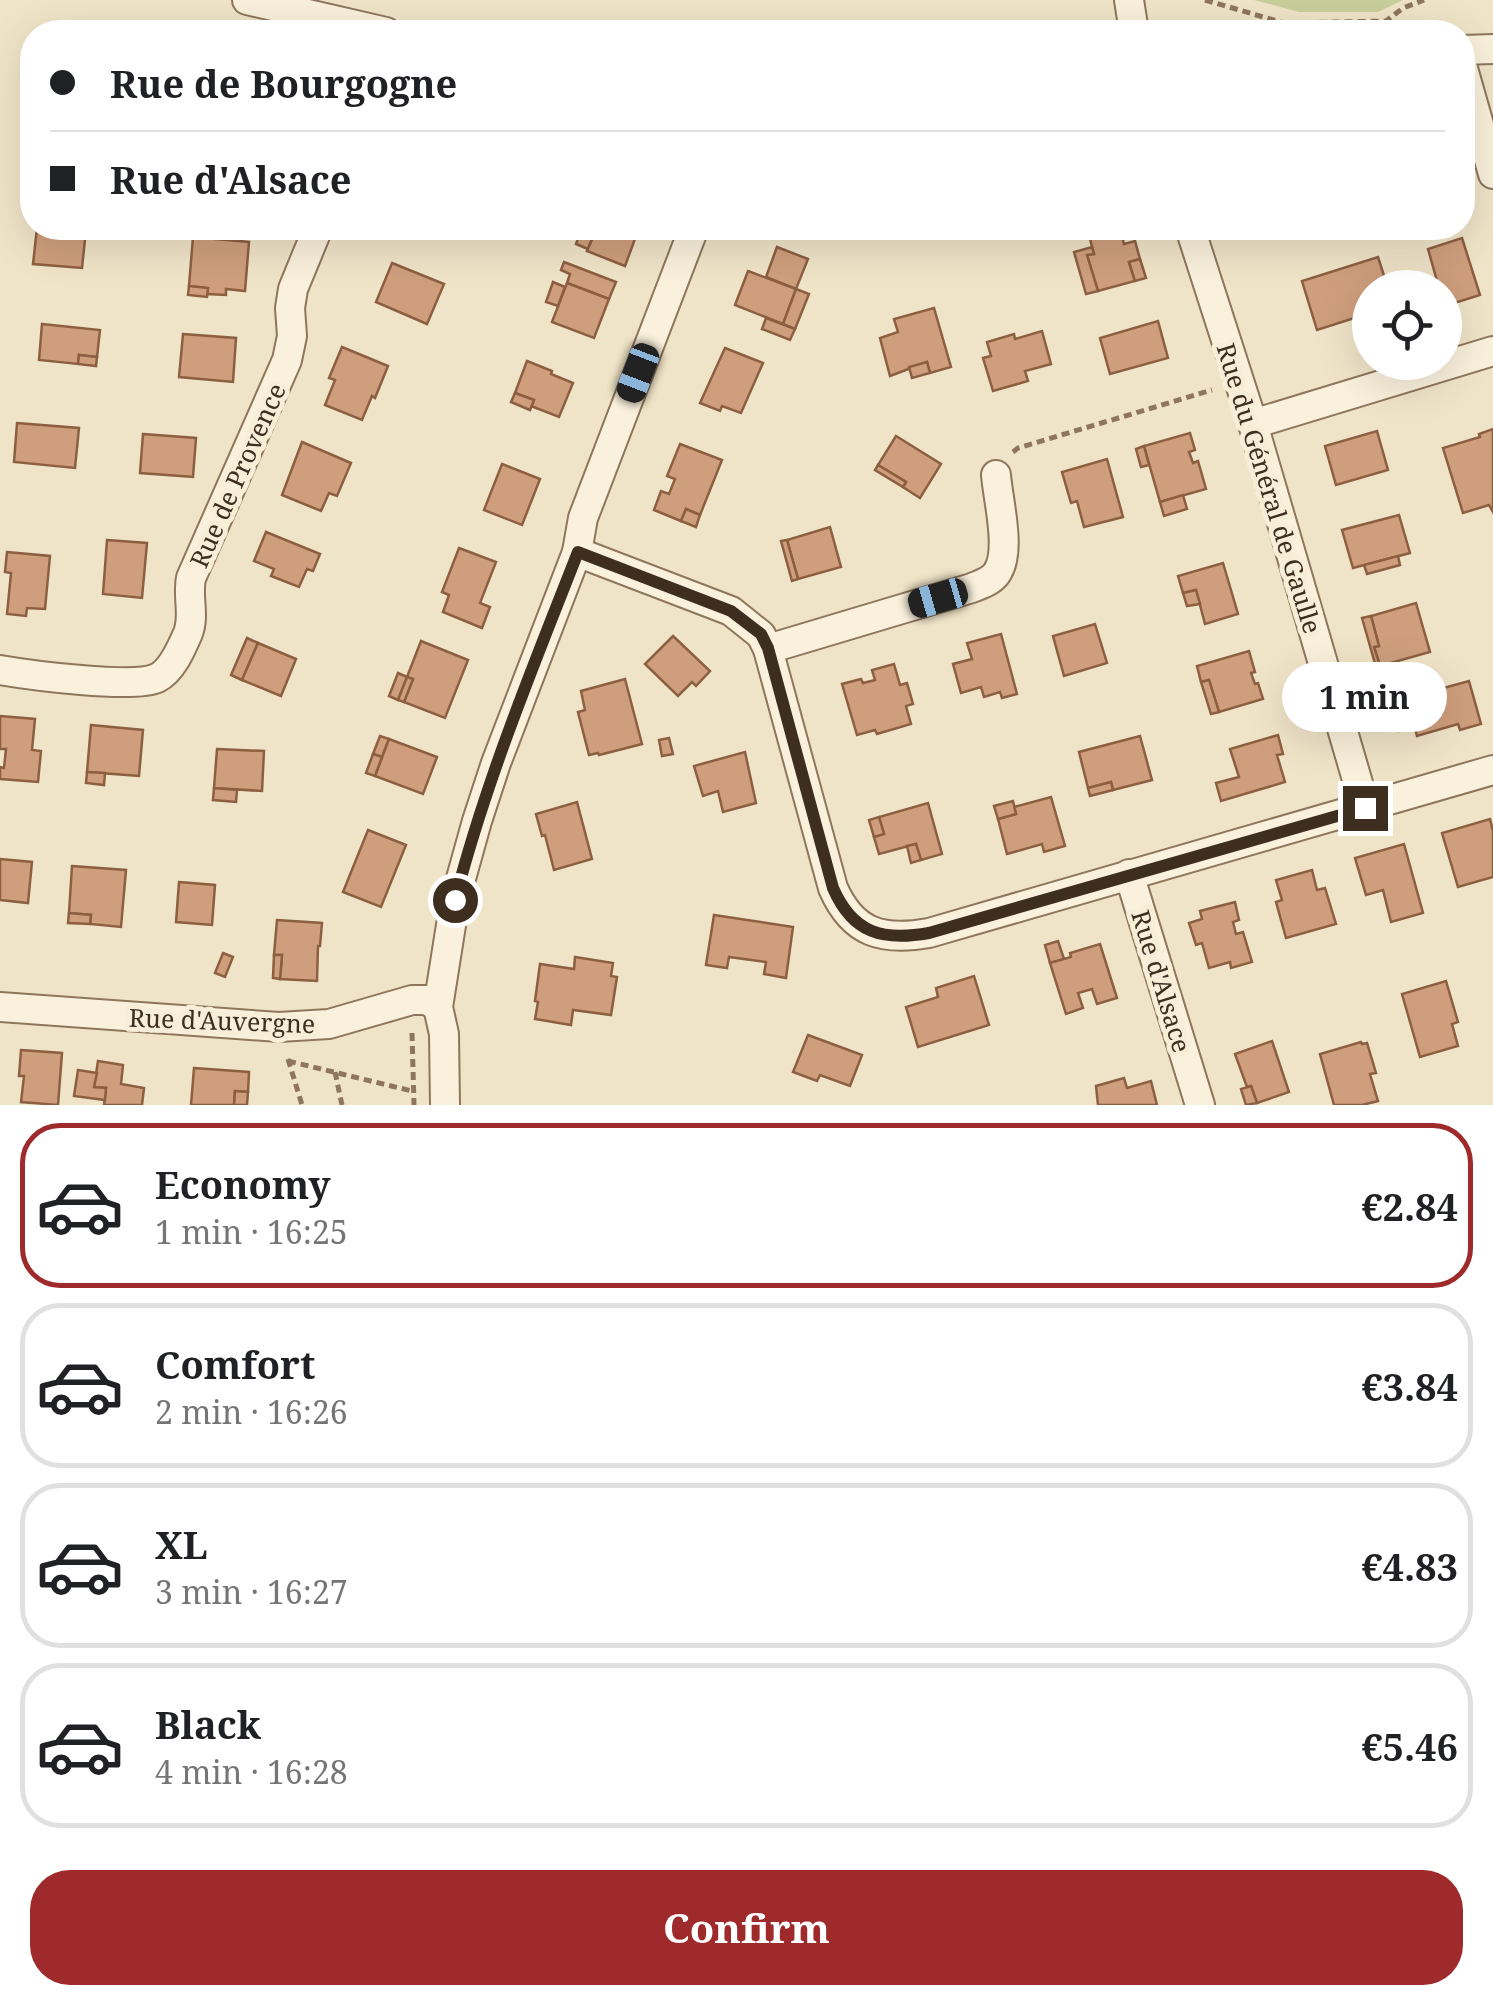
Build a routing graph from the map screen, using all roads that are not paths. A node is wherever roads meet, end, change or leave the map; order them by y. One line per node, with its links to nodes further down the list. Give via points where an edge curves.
1 (248, 0): 2 (street)
2 (334, 20)
3 (1475, 111): 4 (street)
4 (1493, 174)
5 (313, 240): 13 (street, Rue de Provence, via 293,289 287,360 191,578 190,628 166,672 122,682)
6 (689, 240): 11 (street, via 583,518)
7 (1194, 240): 9 (street, Rue du Général de Gaulle)
8 (1493, 351): 9 (street)
9 (1253, 424): 15 (street, Rue du Général de Gaulle)
10 (996, 475): 12 (street, via 1004,543 998,572 988,582)
11 (578, 552): 12 (street, via 731,611); 17 (street, via 496,763)
12 (768, 648): 16 (street, via 833,888 848,915 864,927 894,937 929,933)
13 (0, 670)
14 (1493, 770): 15 (street)
15 (1365, 808): 16 (street)
16 (1129, 874): 20 (street, Rue d'Alsace)
17 (425, 1004): 18 (street, Rue d'Auvergne, via 279,1027); 19 (street, via 444,1034)
18 (0, 1007)
19 (445, 1105)
20 (1200, 1105)

